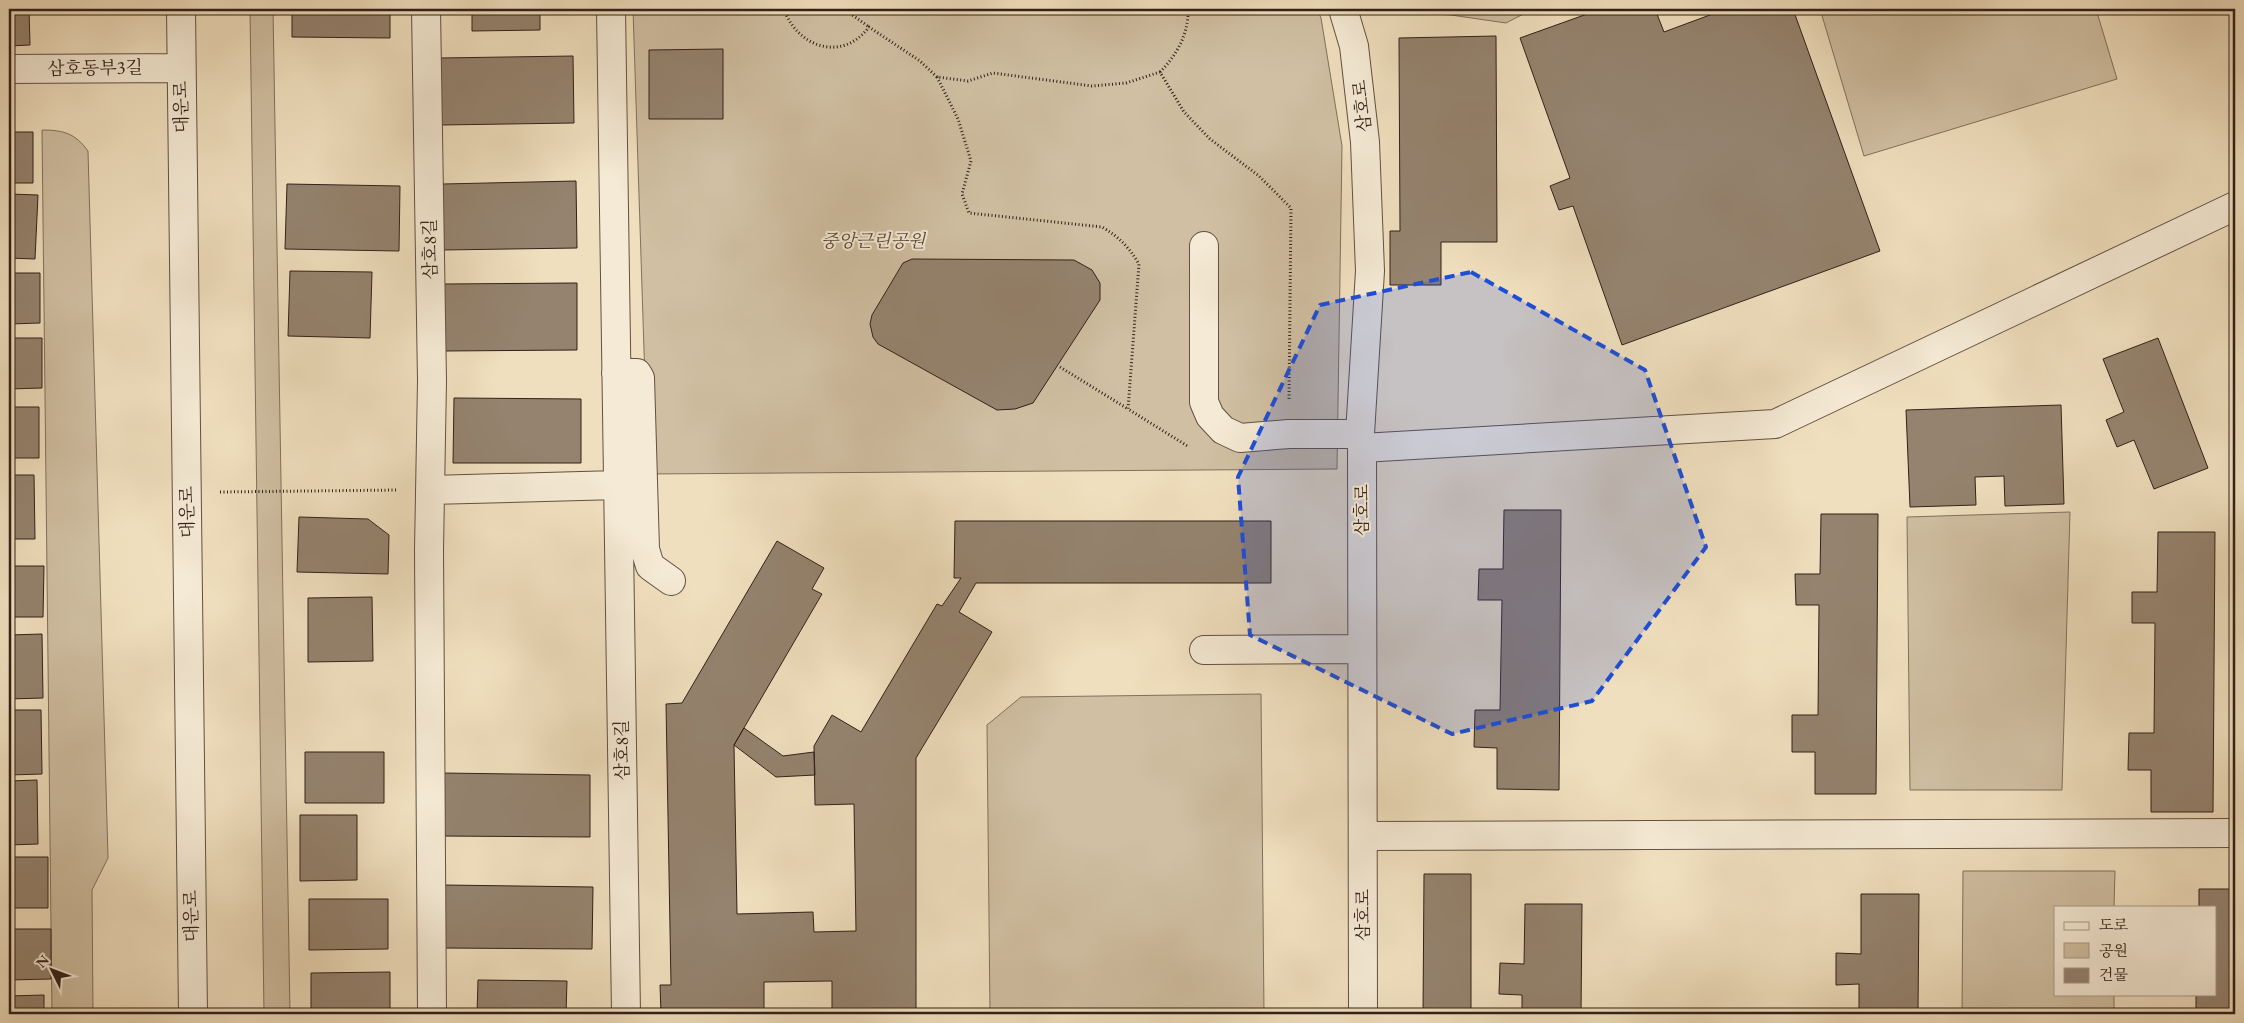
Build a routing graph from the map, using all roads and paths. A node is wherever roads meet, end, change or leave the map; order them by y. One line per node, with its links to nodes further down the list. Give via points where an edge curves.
1 (181, 9): 9 (street, 대운로)
2 (426, 9): 22 (street, 삼호8길, via 432,380)
3 (611, 9): 16 (street, 삼호8길)
4 (784, 9): 8 (path, via 789,22 801,36 812,44 826,47 854,41)
5 (844, 9): 8 (path)
6 (1188, 9): 11 (path, via 1184,38)
7 (1343, 9): 19 (street, 삼호로, via 1354,46 1366,142 1370,271)
8 (869, 27): 12 (path, via 920,61)
9 (181, 68): 10 (street, 삼호동부3길); 23 (street, 대운로)
10 (9, 69)
11 (1160, 72): 12 (path, via 1126,83 1092,86 993,73 968,81); 18 (path, via 1184,112 1210,139 1259,176 1291,208)
12 (937, 77): 17 (path, via 958,119 971,161 962,194 969,213 1102,227 1118,236 1135,256 1139,264 1138,290)
13 (2235, 206): 19 (street, via 1775,424)
14 (1204, 246): 18 (street, via 1204,402 1210,416 1223,430 1240,438)
15 (1060, 367): 17 (path)
16 (616, 372): 21 (street, 삼호8길); 24 (street, via 637,373 640,378 645,549 650,566)
17 (1128, 409): 20 (path)
18 (1289, 434): 19 (street)
19 (1361, 441): 25 (street, 삼호로)
20 (1192, 449)
21 (618, 485): 22 (street); 31 (street, 삼호8길)
22 (430, 490): 23 (path); 30 (street, 삼호8길)
23 (186, 492): 29 (street, 대운로)
24 (671, 581)
25 (1362, 649): 26 (street); 28 (street, 삼호로)
26 (1204, 650)
27 (2235, 833): 28 (street)
28 (1363, 836): 32 (street, 삼호로)
29 (193, 1014)
30 (432, 1014)
31 (626, 1014)
32 (1363, 1014)

